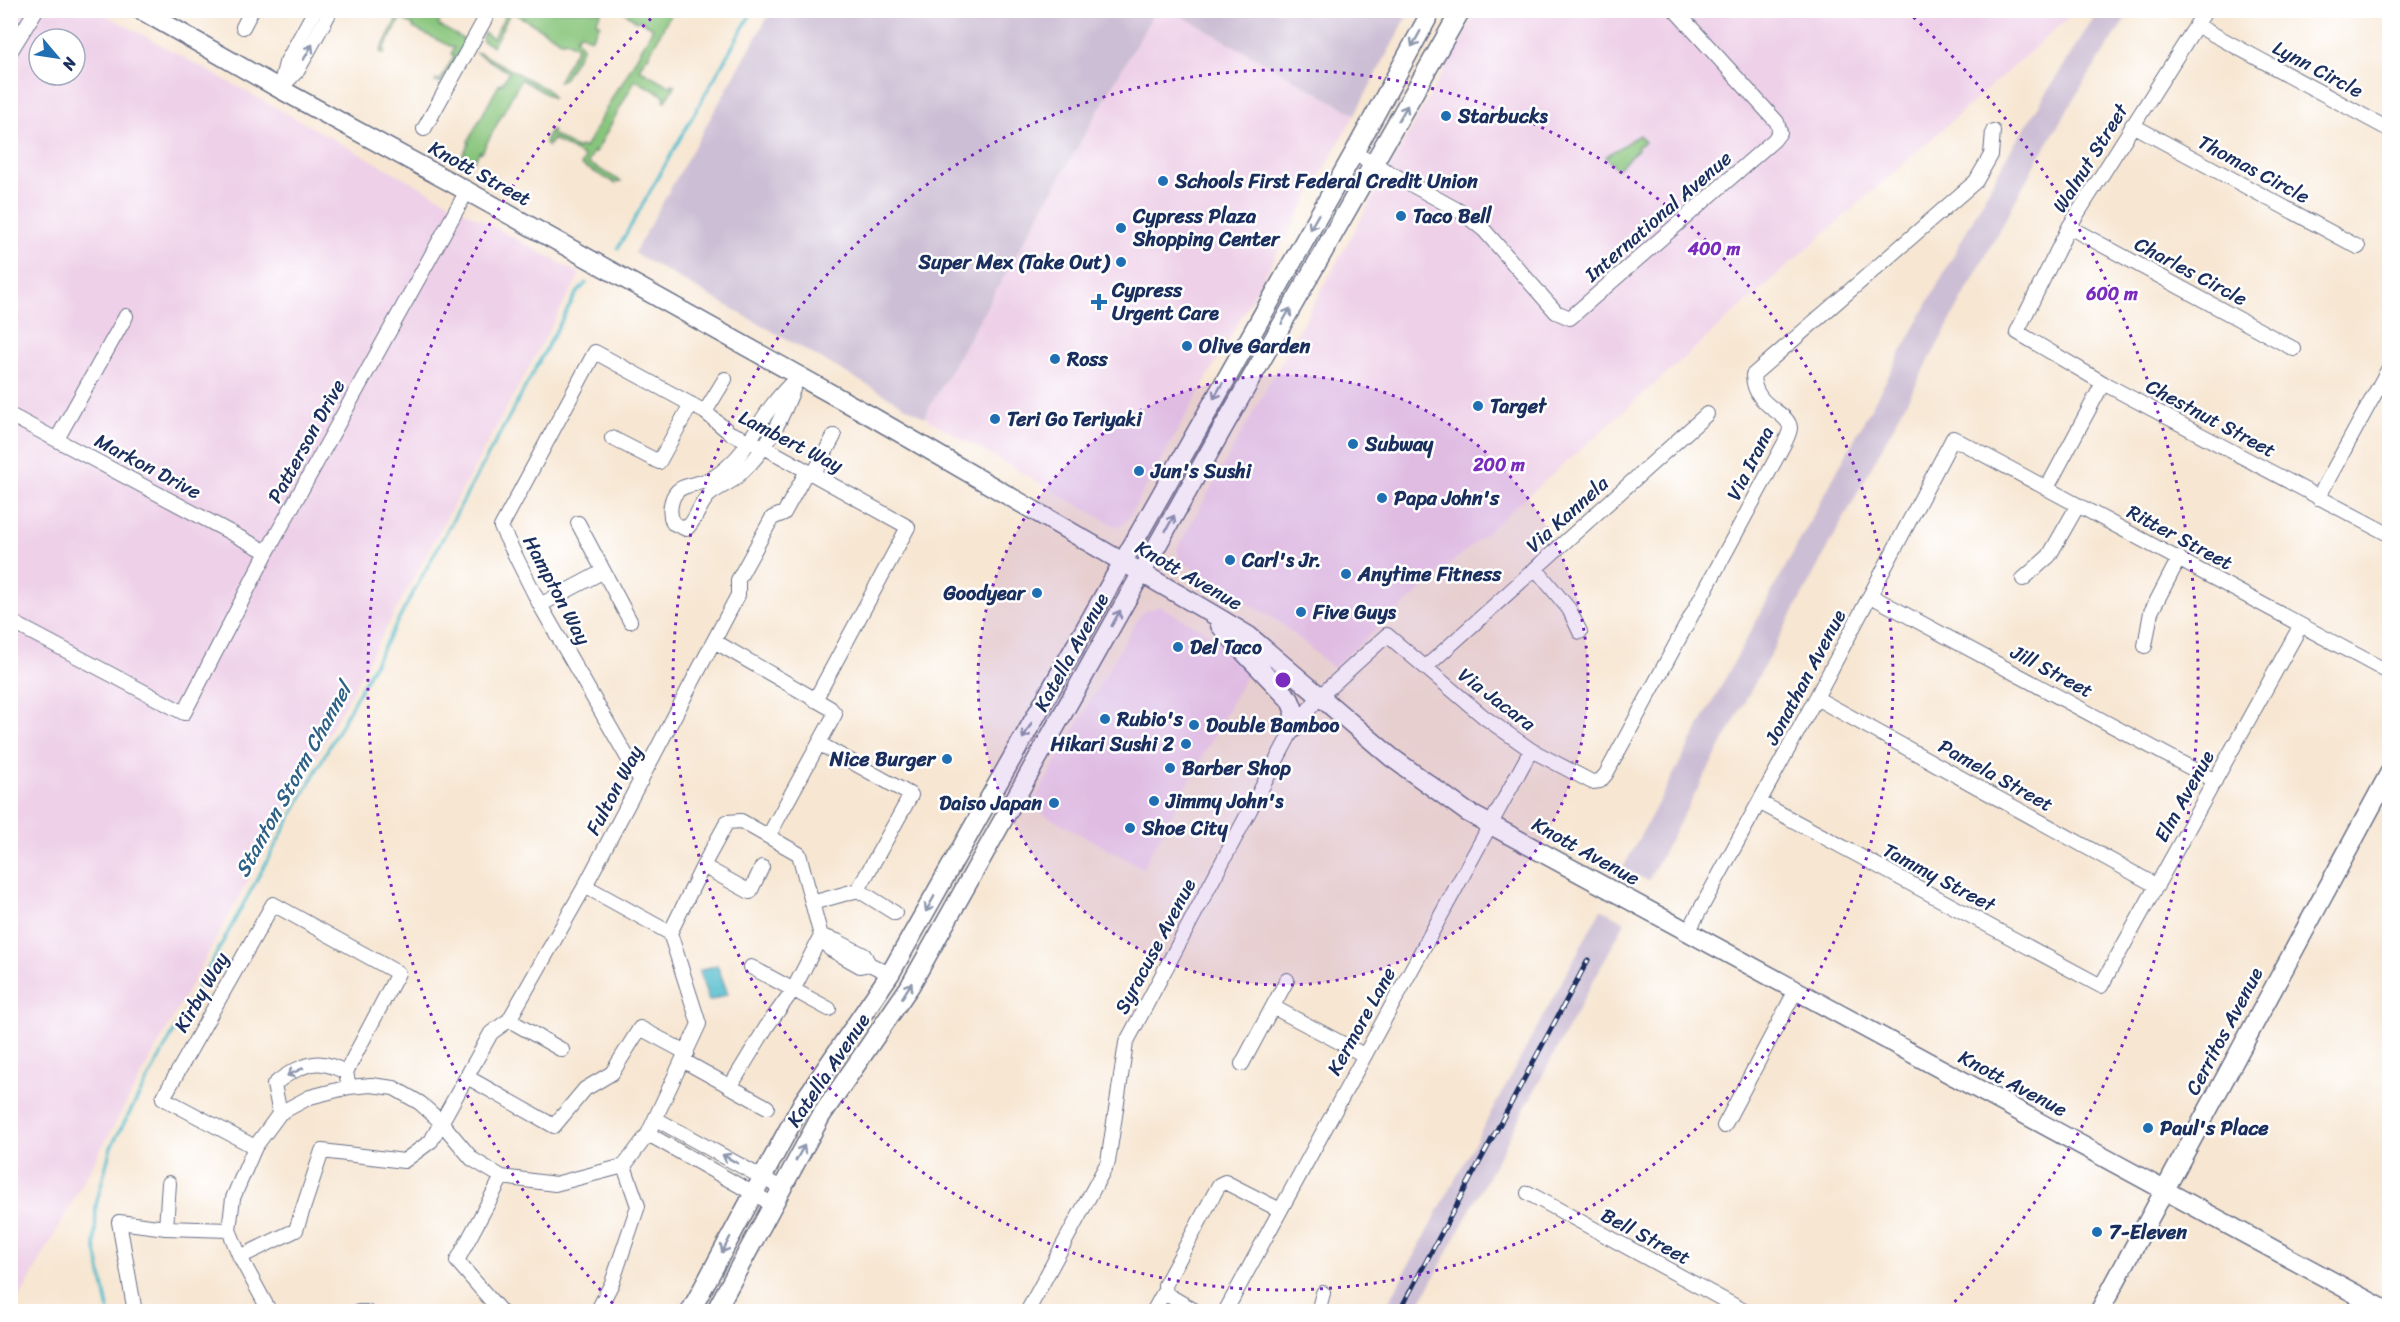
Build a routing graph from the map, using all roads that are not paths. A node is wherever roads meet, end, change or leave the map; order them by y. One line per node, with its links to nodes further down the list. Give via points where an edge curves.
1 (36, 10): 13 (street)
2 (141, 10): 14 (main road, Knott Street)
3 (252, 10): 12 (street)
4 (315, 10): 14 (street, via 286,63)
5 (331, 10): 14 (street, one-way to 5, via 298,70)
6 (490, 10): 16 (street)
7 (1431, 10): 19 (main road, Katella Avenue, one-way to 19)
8 (1461, 10): 20 (main road, Katella Avenue, one-way to 8)
9 (1675, 10): 20 (street, International Avenue, via 1777,122 1780,132 1570,318 1556,312 1484,230 1463,213)
10 (2206, 10): 11 (street, Walnut Street)
11 (2196, 25): 15 (street, Walnut Street); 17 (street, Lynn Circle)
12 (243, 27)
13 (10, 52)
14 (279, 89): 21 (main road, Knott Street)
15 (2132, 125): 22 (street, Walnut Street); 23 (street, Thomas Circle)
16 (424, 129)
17 (2390, 130)
18 (1993, 131): 76 (street, Via Irana, via 1991,155 1976,181 1753,375 1753,388 1762,401 1787,420 1790,428 1785,442 1606,774 1600,781)
19 (1354, 153): 20 (street); 50 (main road, Katella Avenue, one-way to 50)
20 (1374, 164): 53 (main road, Katella Avenue, one-way to 20)
21 (467, 191): 29 (main road, Knott Street); 48 (street, Patterson Drive)
22 (2069, 227): 25 (street, Walnut Street); 26 (street, Charles Circle)
23 (2358, 247)
24 (126, 315): 38 (street)
25 (2017, 332): 31 (street, Chestnut Street)
26 (2294, 349)
27 (595, 352): 32 (street, Lambert Way); 56 (street, Hampton Way, via 501,527)
28 (2390, 366): 44 (street)
29 (798, 375): 40 (street, via 773,404); 41 (street, via 785,411); 50 (main road, Knott Avenue)
30 (725, 379): 33 (street)
31 (2103, 383): 43 (street); 44 (street, Chestnut Street)
32 (691, 404): 33 (street, Lambert Way); 37 (street, via 659,462)
33 (705, 412): 40 (street, Lambert Way, via 730,434)
34 (1707, 414): 51 (street, Via Kannela)
35 (10, 415): 38 (street, Markon Drive)
36 (834, 436): 42 (street, Fulton Way)
37 (612, 438)
38 (57, 439): 48 (street, Markon Drive)
39 (1952, 439): 43 (street, Ritter Street); 55 (street, Jonathan Avenue)
40 (750, 442): 41 (street, Lambert Way); 41 (street, via 706,489 732,480)
41 (764, 447): 42 (street, Lambert Way)
42 (810, 472): 63 (street, Fulton Way, via 784,513 772,518 738,580 738,595); 69 (street, Lambert Way, via 909,527)
43 (2047, 488): 45 (street, Ritter Street)
44 (2318, 498): 47 (street, Chestnut Street)
45 (2078, 505): 49 (street, Ritter Street); 54 (street, via 2049,556)
46 (578, 523): 52 (street)
47 (2390, 535)
48 (267, 552): 58 (street, Patterson Drive, via 184,713)
49 (2179, 558): 60 (street, Ritter Street); 64 (street, via 2151,612)
50 (1121, 562): 53 (main road, Knott Avenue); 74 (main road, Katella Avenue, one-way to 74)
51 (1536, 569): 61 (street, via 1569,609); 65 (street, Via Kannela)
52 (602, 572): 56 (street); 59 (street)
53 (1141, 574): 57 (main road, Knott Avenue); 83 (main road, Katella Avenue, one-way to 53)
54 (2023, 579)
55 (1871, 596): 68 (street, Jonathan Avenue); 77 (street, Jill Street)
56 (540, 605): 75 (street, Hampton Way)
57 (1209, 612): 67 (main road, Knott Avenue, via 1249,636); 70 (main road, via 1290,700)
58 (10, 621)
59 (630, 621)
60 (2301, 625): 66 (street, Ritter Street); 77 (street, Elm Avenue)
61 (1580, 632)
62 (1387, 635): 65 (street, Via Jacara); 67 (street, Syracuse Avenue)
63 (714, 642): 69 (street); 75 (street, Fulton Way)
64 (2145, 646)
65 (1426, 667): 72 (street, Via Jacara, via 1484,717)
66 (2390, 673)
67 (1319, 697): 70 (street, Syracuse Avenue); 79 (main road, Knott Avenue, via 1391,757)
68 (1816, 698): 78 (street, Jonathan Avenue); 85 (street, Pamela Street)
69 (815, 700): 71 (street, via 835,714)
70 (1293, 729): 138 (street, Syracuse Avenue, via 1126,1043 1108,1162)
71 (820, 744): 80 (street); 86 (street, via 911,795)
72 (1531, 750): 76 (street, Via Jacara); 79 (street, Kermore Lane)
73 (2390, 772): 120 (main road, Cerritos Avenue)
74 (1001, 777): 83 (main road, via 997,805 969,859); 93 (main road, Katella Avenue, one-way to 93)
75 (641, 781): 84 (street, Fulton Way)
76 (1592, 782)
77 (2214, 782): 85 (street, Elm Avenue)
78 (1759, 802): 89 (street, Jonathan Avenue); 95 (street, Tammy Street)
79 (1491, 825): 89 (main road, Knott Avenue); 102 (street, Kermore Lane)
80 (769, 835): 81 (street, via 741,822 727,822); 87 (street, via 799,854)
81 (703, 866): 82 (street, via 750,892); 90 (street)
82 (762, 867)
83 (977, 867): 119 (main road, Katella Avenue, one-way to 83, via 841,1084 910,986)
84 (585, 886): 90 (street); 100 (street, Fulton Way)
85 (2157, 886): 95 (street, Elm Avenue)
86 (858, 890): 87 (street); 88 (street)
87 (812, 903): 91 (street)
88 (895, 913)
89 (1688, 932): 97 (main road, Knott Avenue)
90 (670, 933): 103 (street, via 699,1024)
91 (821, 936): 93 (street, via 830,949 860,966 869,964); 96 (street)
92 (751, 967): 96 (street)
93 (890, 974): 117 (main road, Katella Avenue, via 822,1071)
94 (1287, 980): 98 (street)
95 (2101, 986)
96 (793, 990): 99 (street); 107 (street)
97 (1796, 990): 112 (street); 120 (main road, Knott Avenue)
98 (1273, 1007): 102 (street); 104 (street)
99 (829, 1009)
100 (509, 1020): 101 (street); 105 (street, Fulton Way, via 491,1033)
101 (562, 1050)
102 (1364, 1055): 124 (street, Kermore Lane)
103 (685, 1057): 105 (street, via 640,1028 612,1073 585,1089 554,1126); 107 (street); 110 (street)
104 (1242, 1064)
105 (467, 1077): 111 (street, Fulton Way)
106 (347, 1080): 109 (street); 109 (street, one-way to 109, via 322,1064 290,1074 274,1085); 111 (street, via 394,1088 420,1103); 114 (street, Kirby Way, via 398,972 273,904 163,1098)
107 (730, 1087): 108 (street)
108 (767, 1107)
109 (280, 1113): 114 (street)
110 (656, 1119): 113 (street); 117 (street, one-way to 110)
111 (441, 1122): 116 (street, via 472,1159); 127 (street, Fulton Way, via 431,1141 404,1161 322,1151 296,1230)
112 (1724, 1126)
113 (648, 1134): 115 (street); 122 (street)
114 (255, 1147): 126 (street, via 233,1198)
115 (624, 1166): 116 (street, via 555,1184); 135 (street, via 638,1206 612,1284)
116 (502, 1177): 134 (street, via 457,1261)
117 (762, 1177): 119 (street); 122 (main road, Katella Avenue)
118 (169, 1182): 125 (street)
119 (781, 1188): 123 (main road, Katella Avenue)
120 (2164, 1190): 144 (main road, Cerritos Avenue); 145 (main road, Knott Avenue)
121 (1528, 1193): 143 (street, Bell Street)
122 (753, 1194): 123 (street); 136 (main road, Katella Avenue, one-way to 136)
123 (772, 1204): 137 (main road, Katella Avenue)
124 (1280, 1210): 128 (street, via 1222,1182); 141 (street, Kermore Lane)
125 (166, 1228): 126 (street); 130 (street, via 119,1222)
126 (230, 1230): 127 (street)
127 (240, 1257): 131 (street)
128 (1165, 1290): 139 (street); 140 (street)
129 (1323, 1293): 142 (street)
130 (135, 1311)
131 (270, 1311)
132 (359, 1311): 133 (street)
133 (367, 1311)
134 (501, 1311)
135 (597, 1311)
136 (690, 1311)
137 (715, 1311)
138 (1027, 1311)
139 (1153, 1311)
140 (1197, 1311)
141 (1225, 1311)
142 (1318, 1311)
143 (1746, 1311)
144 (2099, 1311)
145 (2389, 1311)

